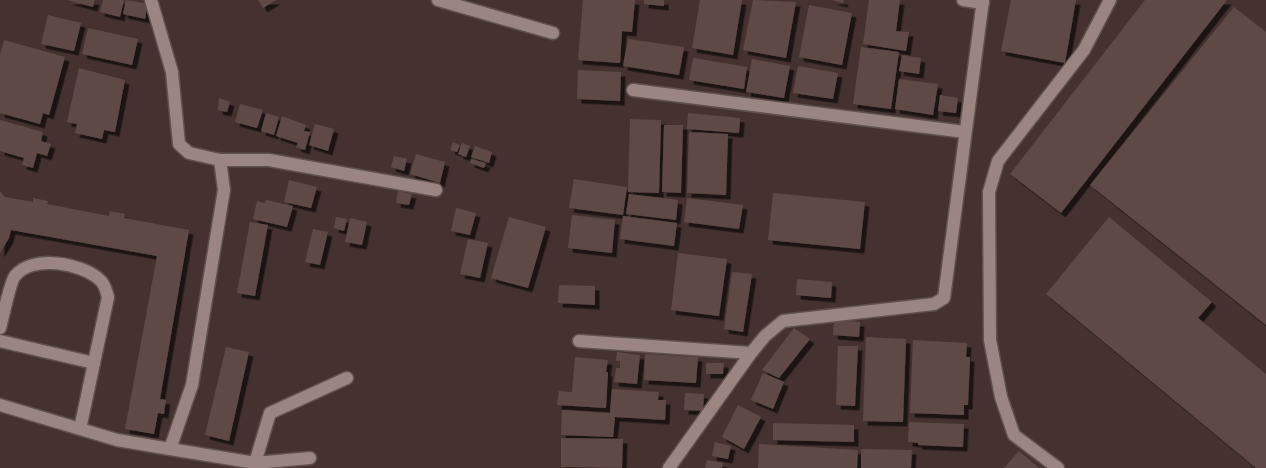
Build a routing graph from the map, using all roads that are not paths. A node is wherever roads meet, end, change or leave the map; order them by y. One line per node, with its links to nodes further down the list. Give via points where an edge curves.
1 (151, 0): 9 (street, via 172,72 179,144 189,154)
2 (438, 0): 6 (street)
3 (963, 0): 5 (street)
4 (1110, 0): 23 (street, via 1084,50 998,161 989,192 990,340 1001,398 1014,435)
5 (983, 2): 8 (street)
6 (553, 33)
7 (633, 90): 8 (street)
8 (965, 132): 14 (street, via 944,298 934,304 783,321)
9 (220, 160): 10 (street, via 269,160); 19 (street, via 224,190 192,385)
10 (436, 190)
11 (0, 328): 15 (street, via 14,276 27,266 42,262 91,273 102,281 108,297)
12 (0, 341): 15 (street)
13 (579, 341): 14 (street)
14 (751, 353): 22 (street)
15 (94, 363): 18 (street)
16 (347, 378): 21 (street, via 270,413)
17 (0, 405): 18 (street)
18 (80, 429): 19 (street, via 117,440)
19 (170, 449): 21 (street)
20 (310, 458): 21 (street)
21 (255, 463)
22 (669, 468)
23 (1058, 468)

